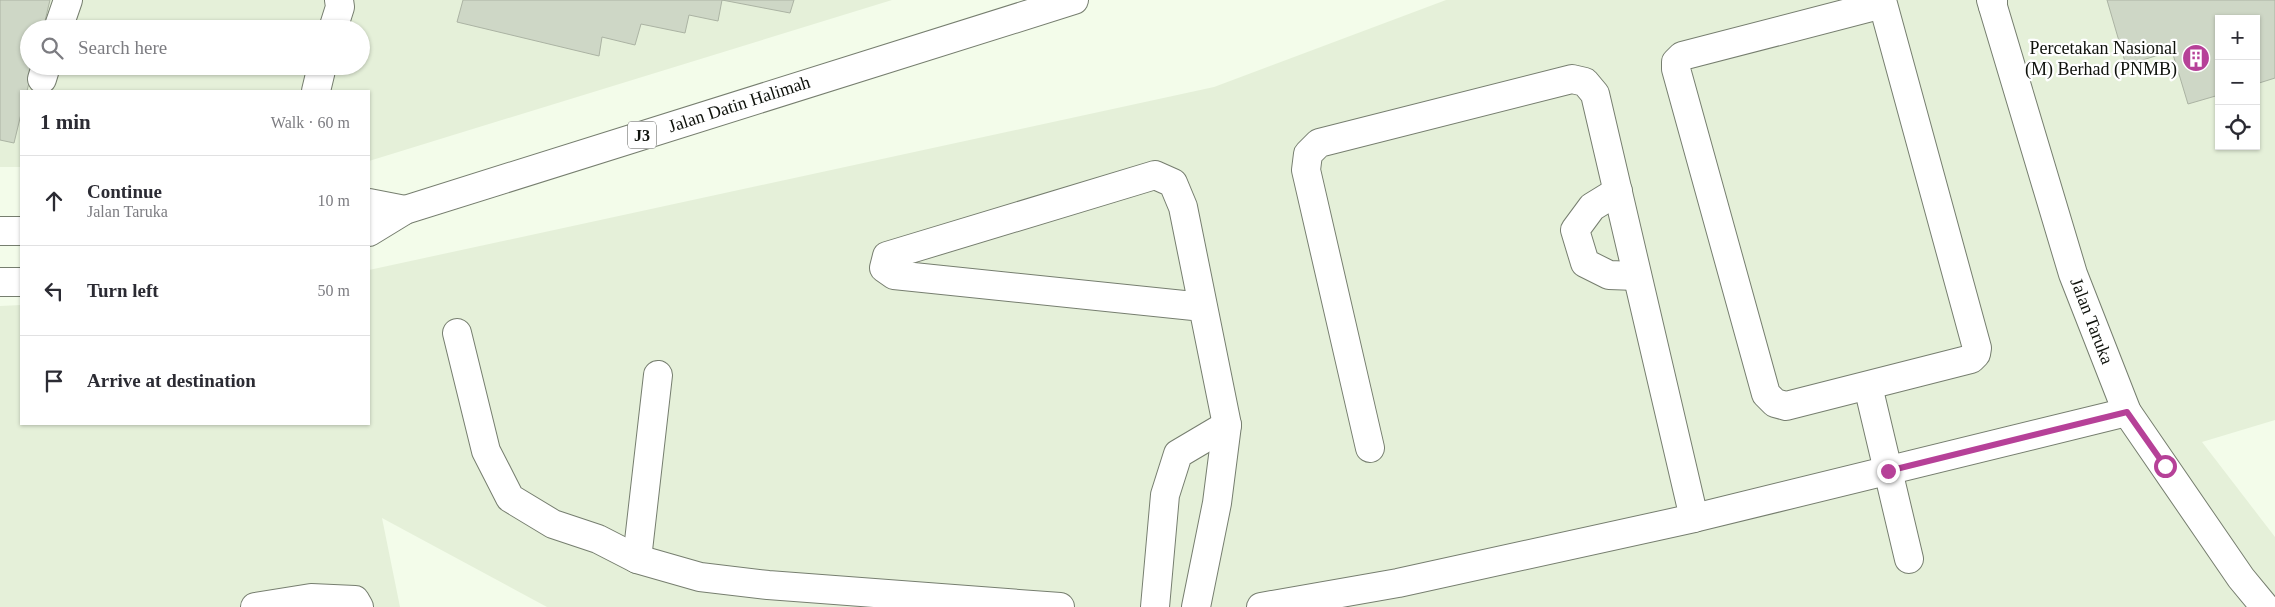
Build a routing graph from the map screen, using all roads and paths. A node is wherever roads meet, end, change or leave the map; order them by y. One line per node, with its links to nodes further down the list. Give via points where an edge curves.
1 (68, 0): 5 (main road)
2 (339, 0): 6 (main road)
3 (1074, 0): 11 (main road, Jalan Datin Halimah / J3)
4 (1993, 2): 22 (main road, Jalan Taruka, via 2073,274)
5 (61, 20)
6 (336, 20)
7 (320, 75): 8 (main road)
8 (316, 90)
9 (1618, 191): 15 (main road); 15 (main road, via 1592,206 1575,230 1584,263 1609,274); 24 (main road, via 1595,94 1585,82 1572,79 1319,143 1308,154 1306,170)
10 (370, 203): 11 (main road, Jalan Datin Halimah / J3)
11 (405, 210): 14 (main road, Jalan Datin Halimah / J3)
12 (0, 231): 13 (main road)
13 (20, 231)
14 (370, 231)
15 (1637, 276): 26 (main road)
16 (0, 282): 17 (main road)
17 (20, 282)
18 (1203, 307): 18 (main road, via 1183,207 1174,183 1155,175 887,256 884,268 894,274); 23 (main road)
19 (457, 333): 27 (main road, via 486,452 510,498 553,524 598,539)
20 (658, 374): 27 (main road)
21 (1868, 386): 21 (main road, via 1786,406 1774,403 1766,394 1676,62 1682,56 1883,4 1977,348 1971,360); 25 (main road)
22 (2127, 412): 25 (main road); 35 (main road, Jalan Taruka, via 2241,578)
23 (1227, 425): 32 (main road, via 1178,454 1165,495); 33 (main road, via 1217,503)
24 (1370, 448)
25 (1888, 471): 26 (main road); 28 (main road)
26 (1694, 518): 34 (main road, via 1398,583)
27 (638, 559): 31 (main road, via 709,578)
28 (1909, 559)
29 (254, 607): 30 (main road, via 311,598 355,600)
30 (359, 607)
31 (1060, 607)
32 (1155, 607)
33 (1196, 607)
34 (1261, 607)
35 (2265, 607)

